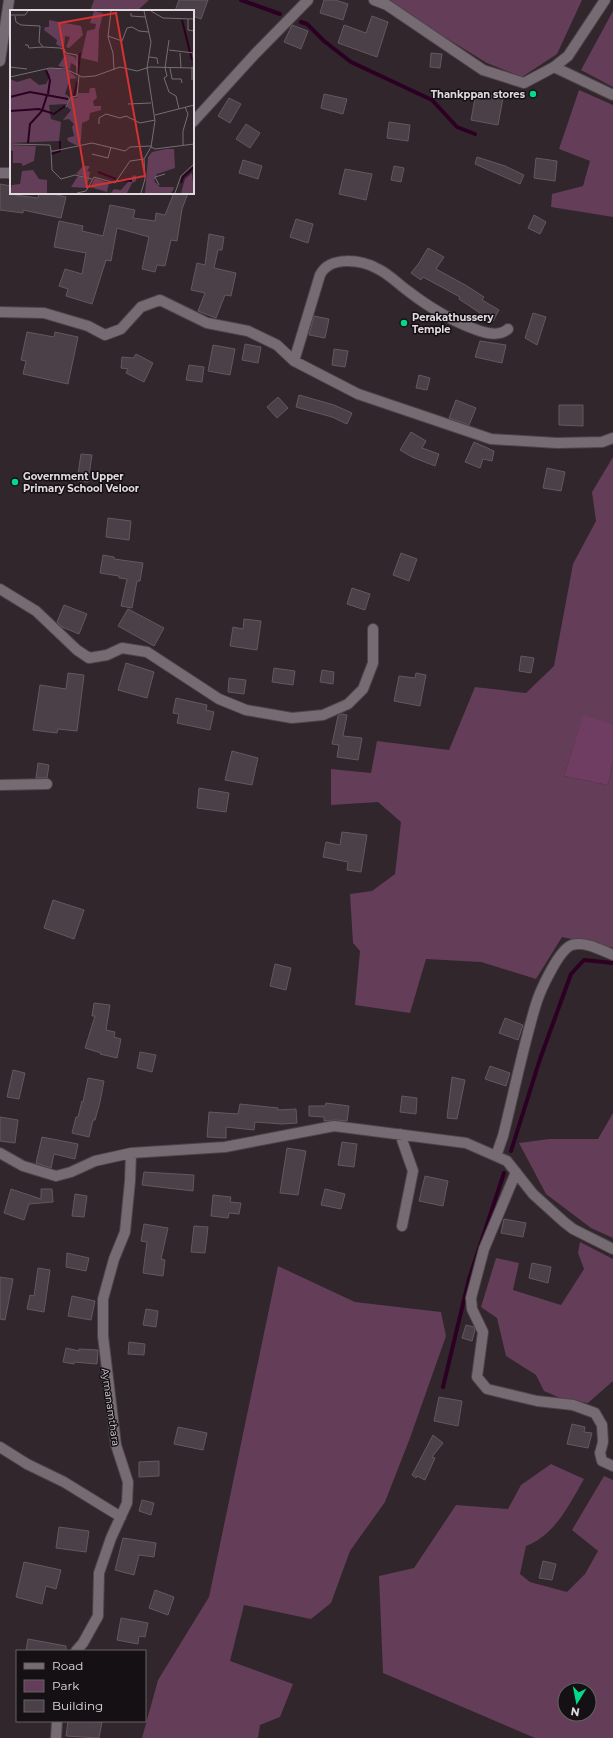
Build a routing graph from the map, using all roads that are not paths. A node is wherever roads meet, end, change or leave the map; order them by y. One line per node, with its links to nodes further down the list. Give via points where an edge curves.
1 (9, 0): 5 (street)
2 (308, 0): 8 (street)
3 (374, 0): 6 (street, via 387,5 483,70 524,83)
4 (605, 0): 6 (street, via 575,48)
5 (0, 61)
6 (554, 67): 7 (street)
7 (613, 95)
8 (194, 121)
9 (0, 312): 11 (street, via 44,313 88,326 105,334 121,329 141,307 160,300 207,323 248,331 278,345)
10 (508, 329): 11 (street, via 504,333 496,334 473,329 441,314 378,269 344,261 326,267 320,275)
11 (294, 361): 12 (street, via 358,394 491,439 557,443 602,442)
12 (613, 438)
13 (0, 589): 14 (street, via 36,610 77,650 89,658 107,655 122,648 147,652 219,699 246,710 292,718 322,715 348,704 363,689 373,662)
14 (373, 629)
15 (47, 784): 16 (street)
16 (0, 785)
17 (613, 954): 21 (street, via 577,945 568,947 560,956 537,1002)
18 (400, 1134): 20 (street, via 334,1126 225,1147); 21 (street, via 466,1143); 23 (street, via 413,1171)
19 (0, 1153): 20 (street, via 22,1166 56,1176 95,1161)
20 (130, 1153): 27 (street, Aymanamthara, via 125,1232 114,1259 103,1299 103,1336 115,1438 128,1482 128,1503)
21 (496, 1156): 22 (street, via 507,1161)
22 (516, 1172): 24 (street, via 532,1194 564,1222); 26 (street, via 484,1249 472,1298 472,1309 483,1332 477,1377 487,1389 537,1401 572,1405 595,1413 602,1424 602,1461)
23 (402, 1226)
24 (613, 1249)
25 (0, 1447): 27 (street)
26 (613, 1466)
27 (121, 1517): 28 (street, Aymanamthara, via 98,1573 98,1616)
28 (77, 1650)
29 (57, 1722): 30 (street)
30 (56, 1738)

